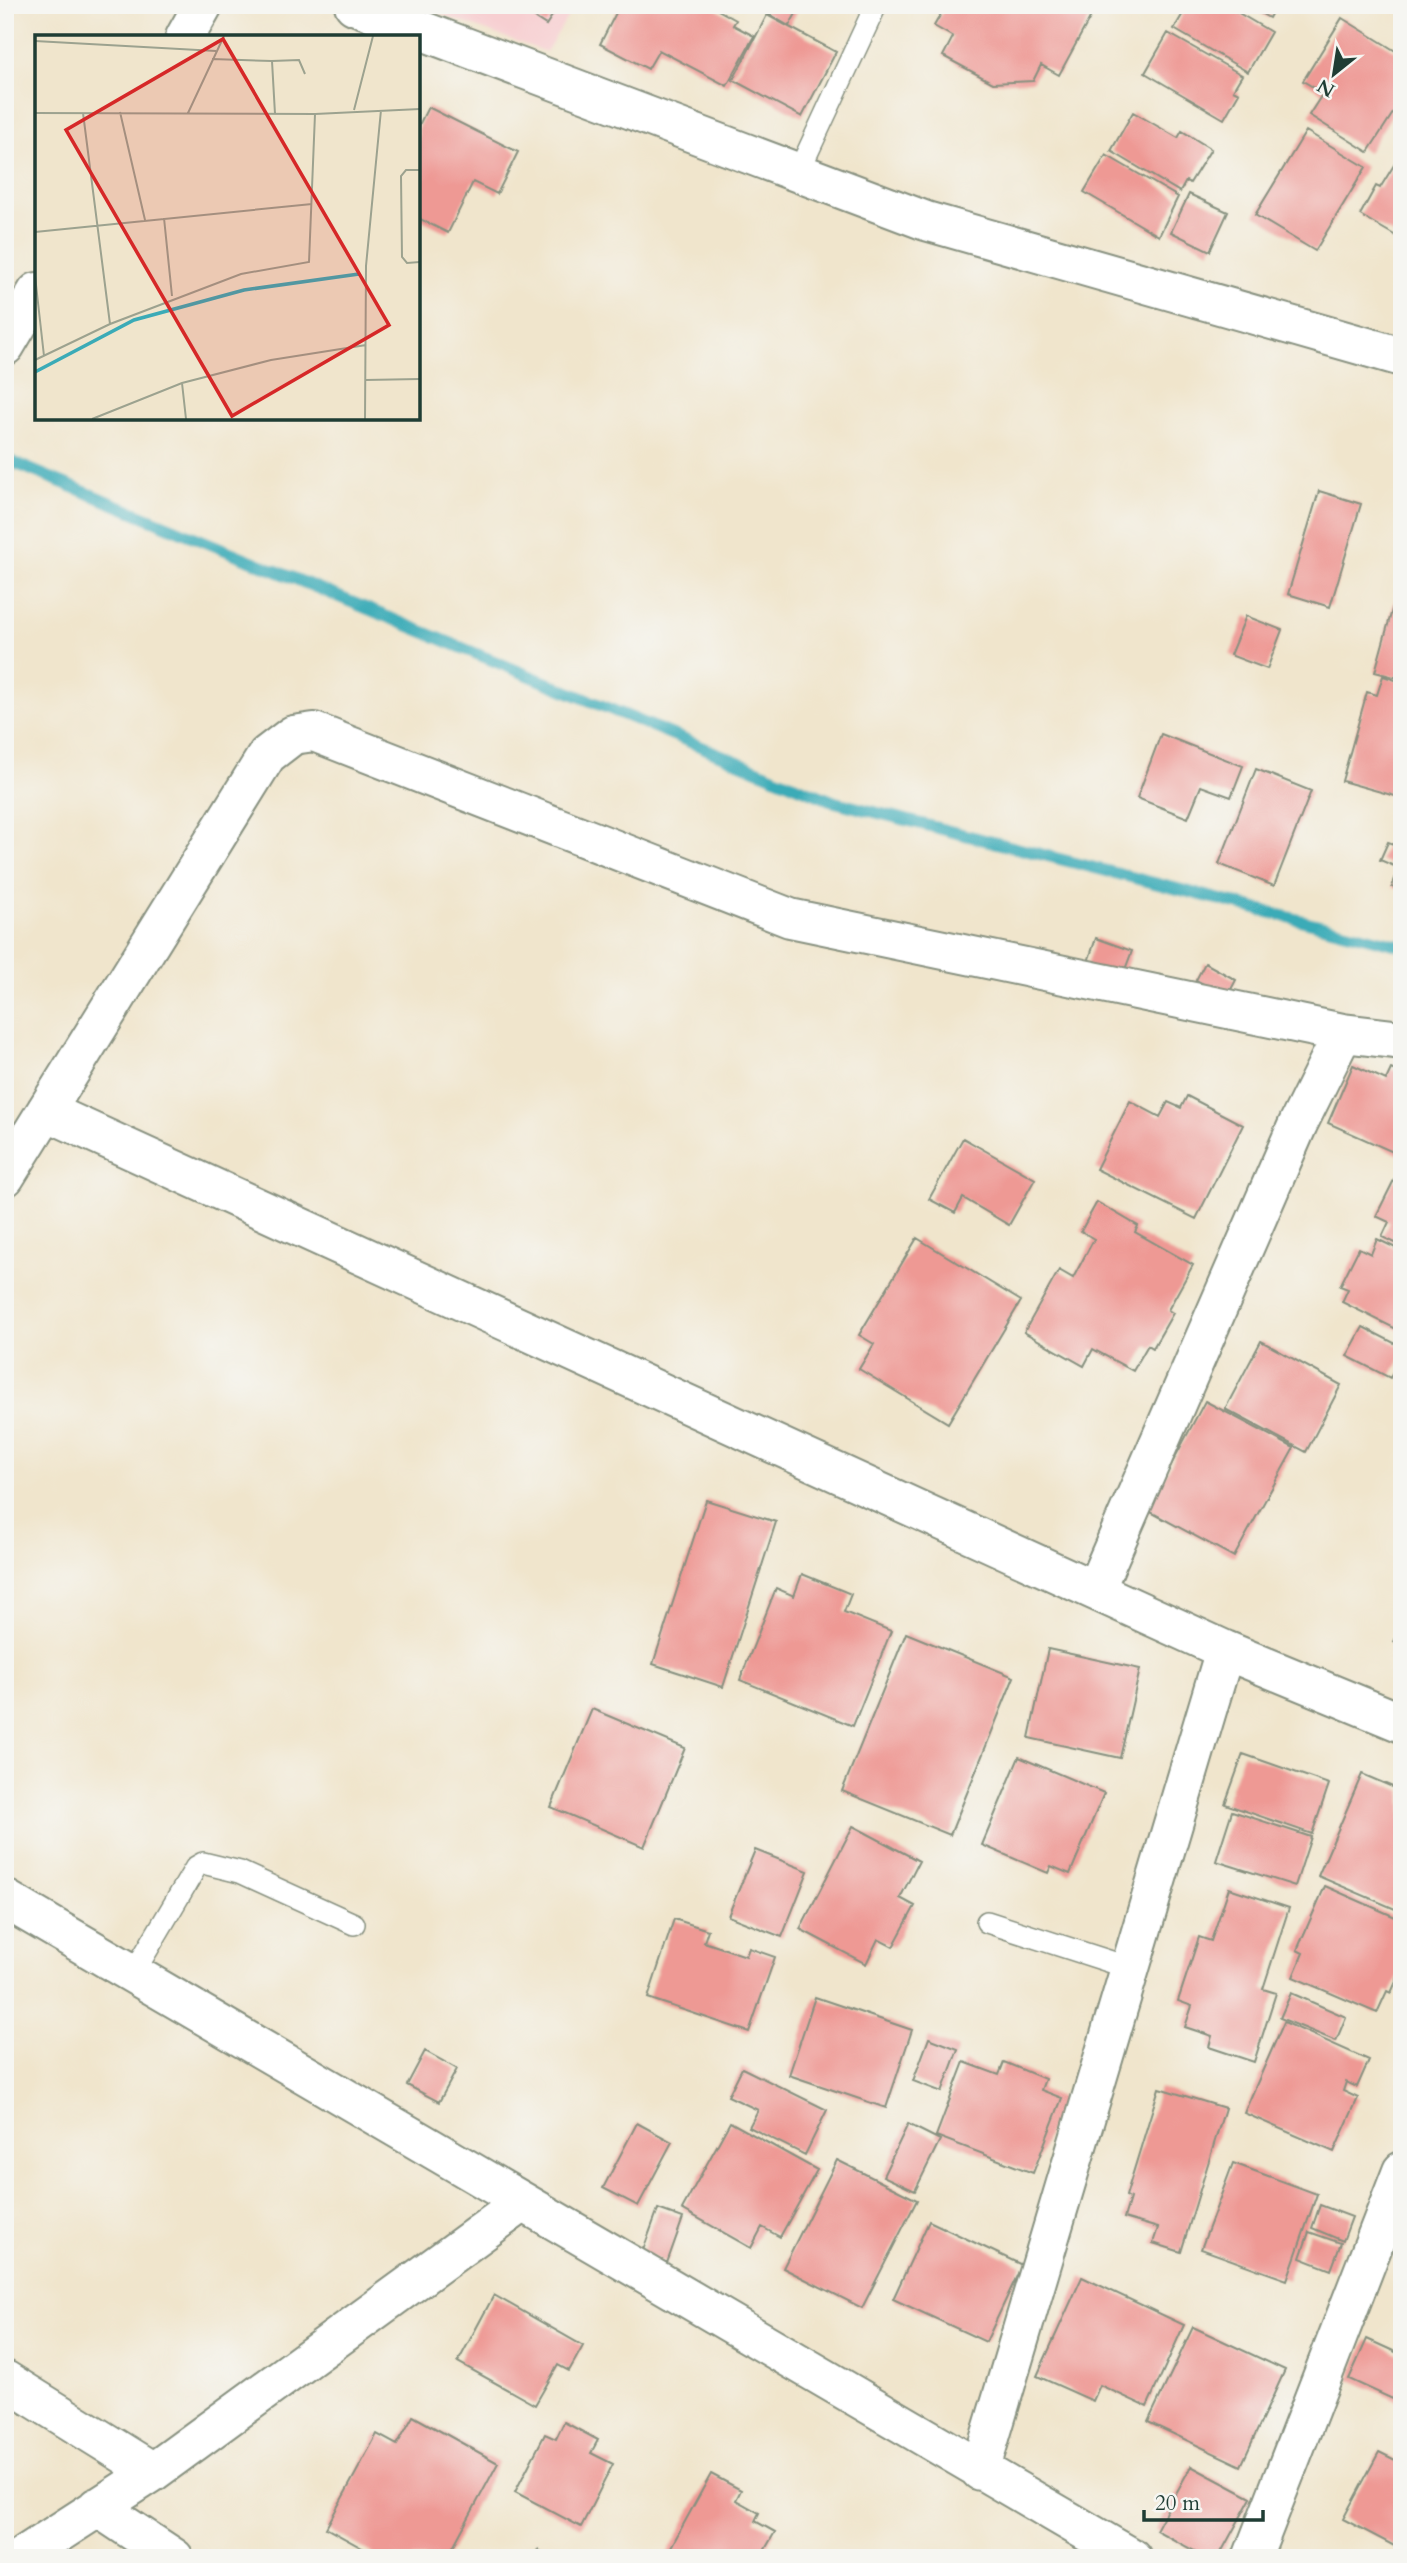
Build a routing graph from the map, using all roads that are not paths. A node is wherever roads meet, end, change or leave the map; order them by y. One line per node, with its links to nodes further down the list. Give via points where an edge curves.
1 (204, 5): 4 (street)
2 (354, 5): 5 (street)
3 (876, 5): 5 (lane)
4 (186, 35)
5 (798, 173): 8 (street, via 926,221)
6 (35, 295): 7 (street)
7 (5, 346)
8 (1402, 357)
9 (1343, 1033): 10 (street); 11 (street, via 790,918 314,732 293,735 267,755); 13 (street, via 1293,1136)
10 (1402, 1040)
11 (46, 1111): 12 (street); 13 (street)
12 (5, 1177)
13 (1095, 1590): 14 (street)
14 (1225, 1650): 15 (street); 19 (street)
15 (1402, 1723)
16 (5, 1899): 20 (street)
17 (987, 1922): 19 (lane)
18 (354, 1924): 20 (lane, via 240,1872 203,1863)
19 (1130, 1968): 24 (street)
20 (133, 1974): 22 (street)
21 (1402, 2171): 30 (street)
22 (522, 2203): 24 (street); 25 (street)
23 (5, 2380): 25 (street)
24 (980, 2471): 29 (street)
25 (153, 2472): 26 (street)
26 (97, 2507): 27 (street); 28 (street)
27 (20, 2558)
28 (174, 2558)
29 (1132, 2558)
30 (1252, 2558)

